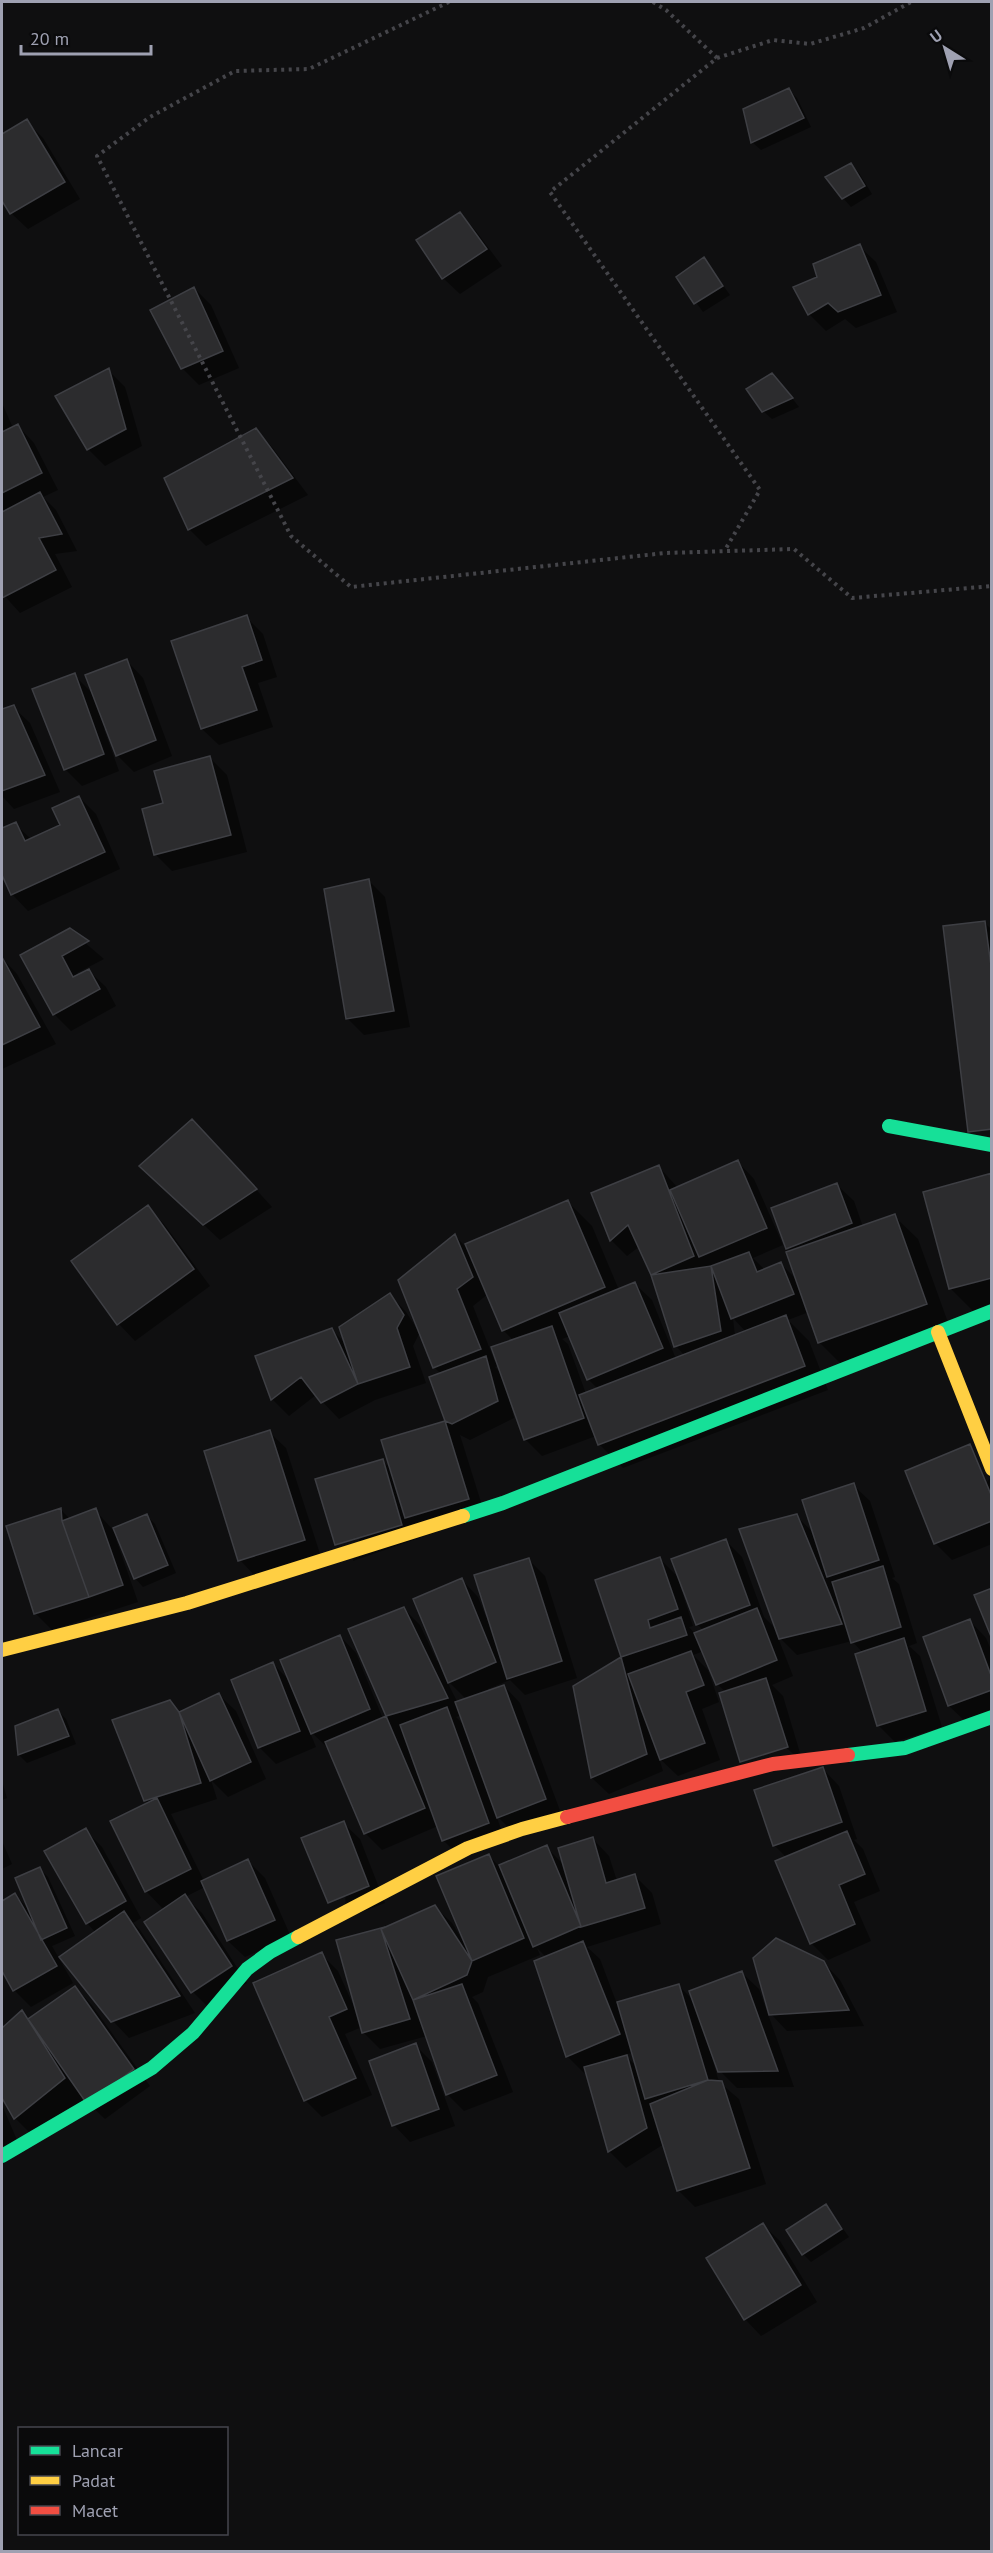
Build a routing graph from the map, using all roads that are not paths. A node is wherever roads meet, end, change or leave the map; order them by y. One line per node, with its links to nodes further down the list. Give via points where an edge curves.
1 (889, 1126): 2 (street)
2 (992, 1145)
3 (992, 1311): 4 (street)
4 (938, 1332): 5 (street); 6 (street, via 503,1503 187,1603)
5 (992, 1469)
6 (2, 1650)
7 (992, 1717): 8 (street, via 905,1748 773,1764 522,1829 468,1848 270,1952 247,1969 192,2032 152,2068)
8 (2, 2156)

